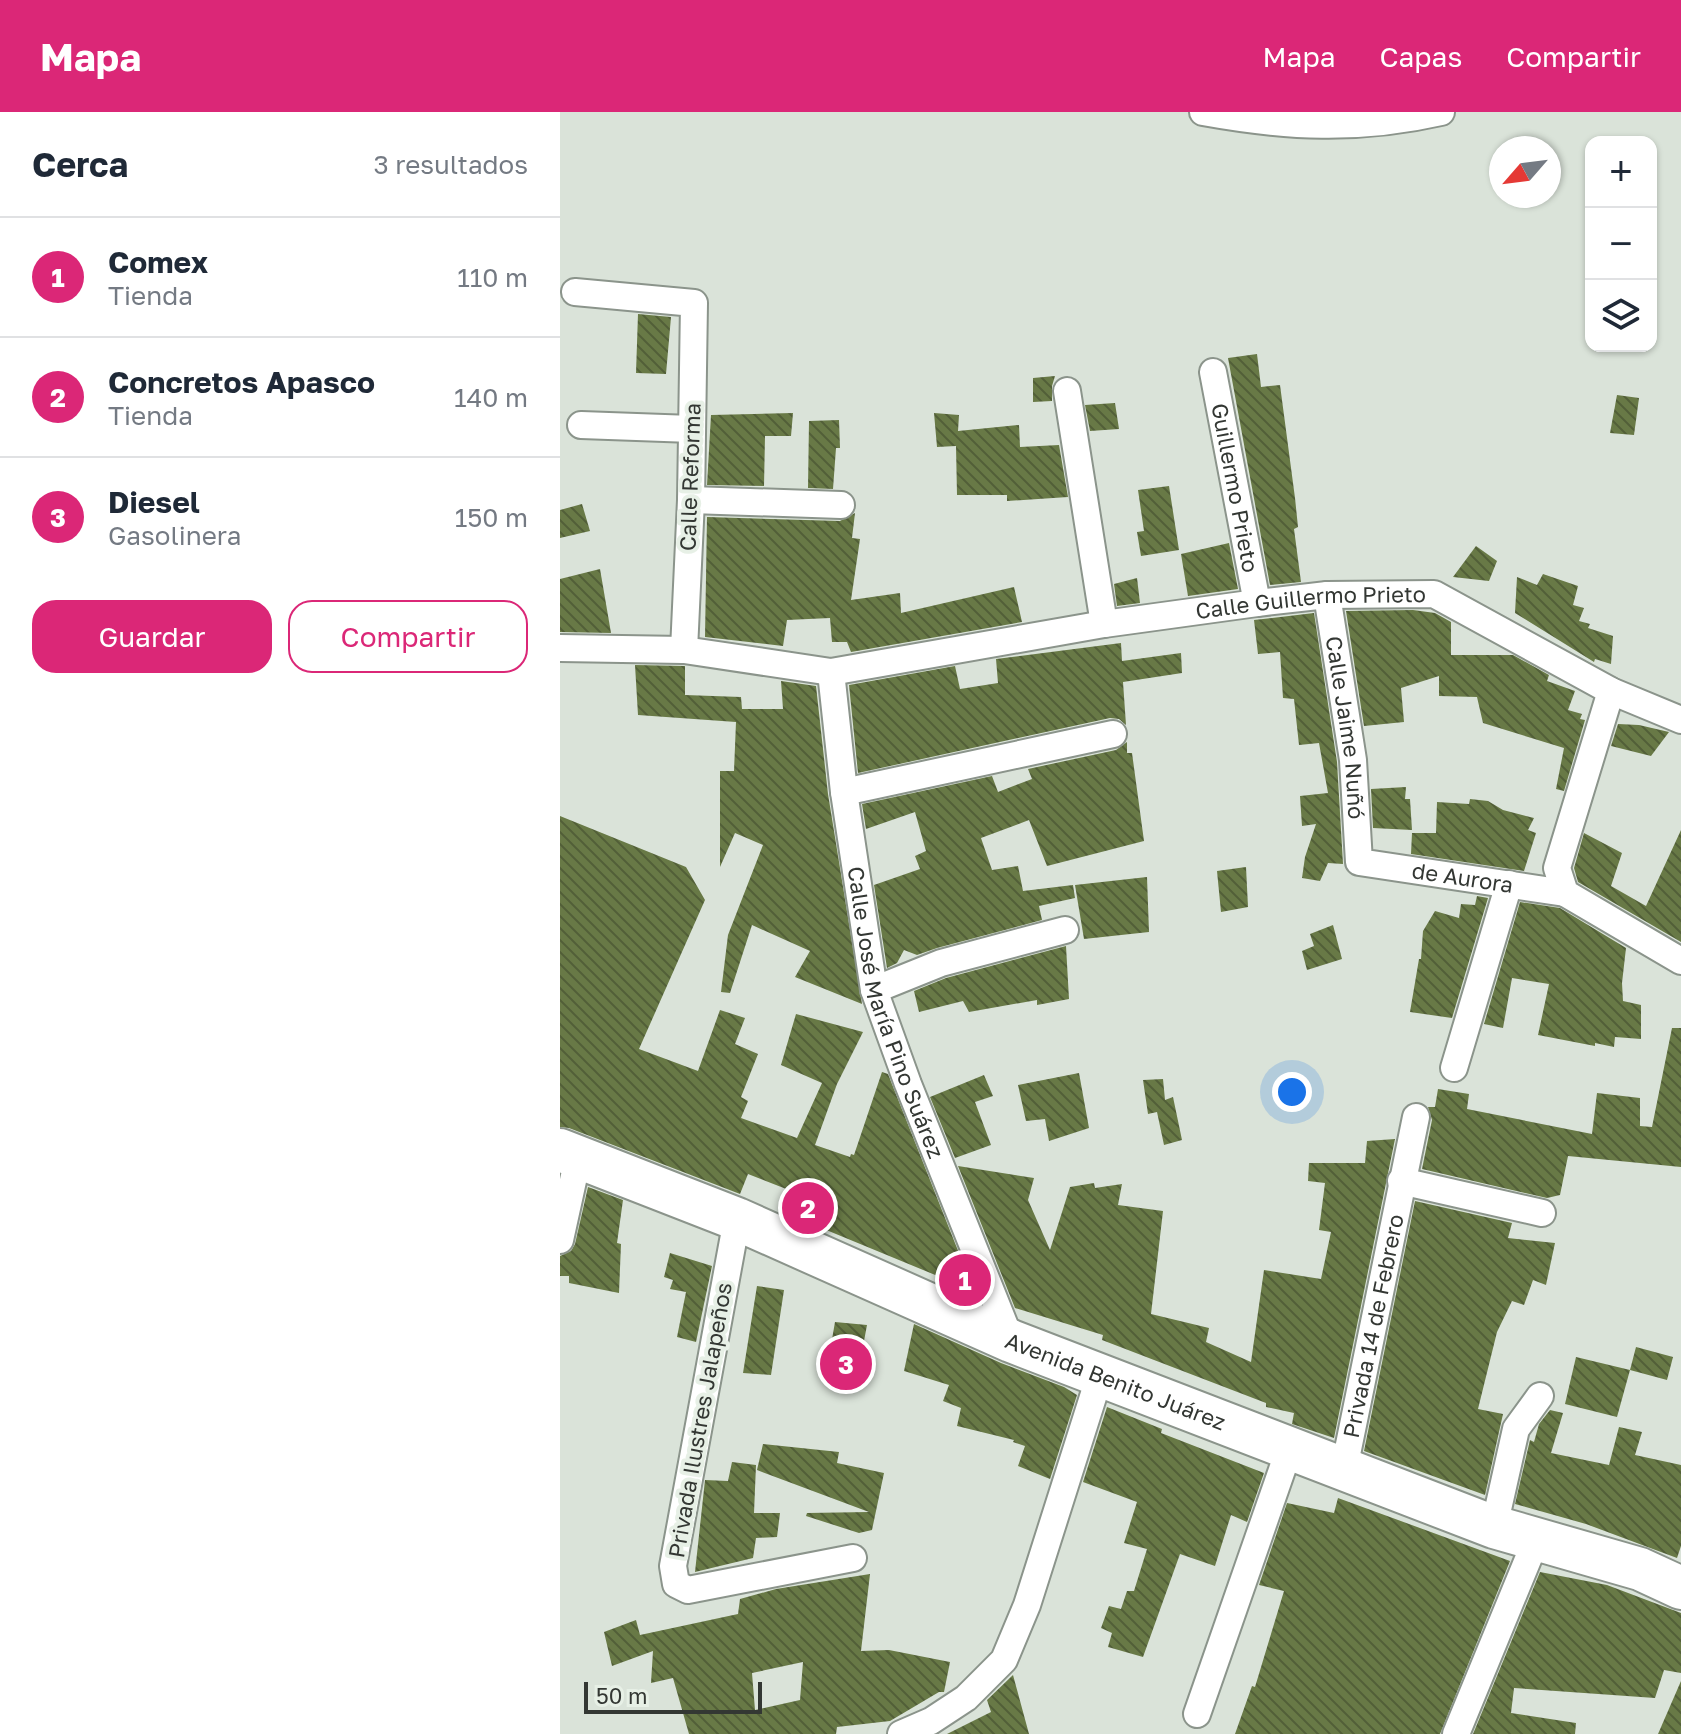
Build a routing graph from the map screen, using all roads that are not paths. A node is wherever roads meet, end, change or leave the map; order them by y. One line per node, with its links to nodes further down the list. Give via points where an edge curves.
1 (1203, 112): 2 (street, via 1264,123 1342,126)
2 (1441, 112)
3 (575, 292): 7 (street, Calle Reforma, via 694,303)
4 (1213, 372): 11 (street, Guillermo Prieto)
5 (1067, 391): 12 (street)
6 (581, 425): 7 (street)
7 (692, 429): 8 (street, Calle Reforma)
8 (691, 500): 9 (street); 14 (street, Calle Reforma)
9 (841, 505)
10 (1327, 595): 11 (street, Calle Guillermo Prieto); 16 (street, Calle Guillermo Prieto, via 1434,594); 20 (street, Calle Jaime Nuñó, via 1353,760)
11 (1257, 603): 12 (street, Calle Guillermo Prieto)
12 (1104, 624): 15 (street, Calle Guillermo Prieto)
13 (560, 648): 14 (street, Calle Guillermo Prieto)
14 (684, 650): 15 (street, Calle Guillermo Prieto)
15 (831, 672): 19 (street, Calle José María Pino Suárez)
16 (1611, 691): 17 (street, Calle Guillermo Prieto); 22 (street, via 1557,868)
17 (1681, 720)
18 (1113, 734): 19 (street)
19 (844, 792): 25 (street, Calle José María Pino Suárez)
20 (1359, 862): 21 (street, de Aurora)
21 (1509, 884): 22 (street, de Aurora); 26 (street)
22 (1565, 893): 24 (street)
23 (1065, 930): 25 (street, via 941,963)
24 (1681, 961)
25 (874, 990): 33 (street, Calle José María Pino Suárez)
26 (1454, 1068)
27 (1416, 1117): 29 (street, Privada 14 de Febrero)
28 (569, 1154): 31 (main road, Avenida Benito Juárez); 32 (street)
29 (1401, 1181): 30 (street, Privada 14 de Febrero); 37 (street, Privada 14 de Febrero)
30 (1542, 1213)
31 (737, 1219): 33 (main road, Avenida Benito Juárez); 40 (street, Privada Ilustres Jalapeños, via 673,1566 676,1584 688,1590)
32 (560, 1240)
33 (1011, 1341): 34 (main road, Avenida Benito Juárez)
34 (1100, 1375): 36 (main road, Avenida Benito Juárez); 43 (street, via 1027,1605 1004,1660)
35 (1540, 1396): 38 (street, via 1516,1429)
36 (1290, 1447): 37 (main road, Avenida Benito Juárez); 42 (street)
37 (1344, 1469): 38 (main road, Avenida Benito Juárez)
38 (1494, 1527): 39 (main road, Avenida Benito Juárez)
39 (1536, 1540): 41 (main road, Avenida Benito Juárez, via 1640,1569); 45 (street)
40 (853, 1558)
41 (1681, 1588)
42 (1197, 1714)
43 (933, 1728): 44 (street)
44 (901, 1734)
45 (1456, 1734)

